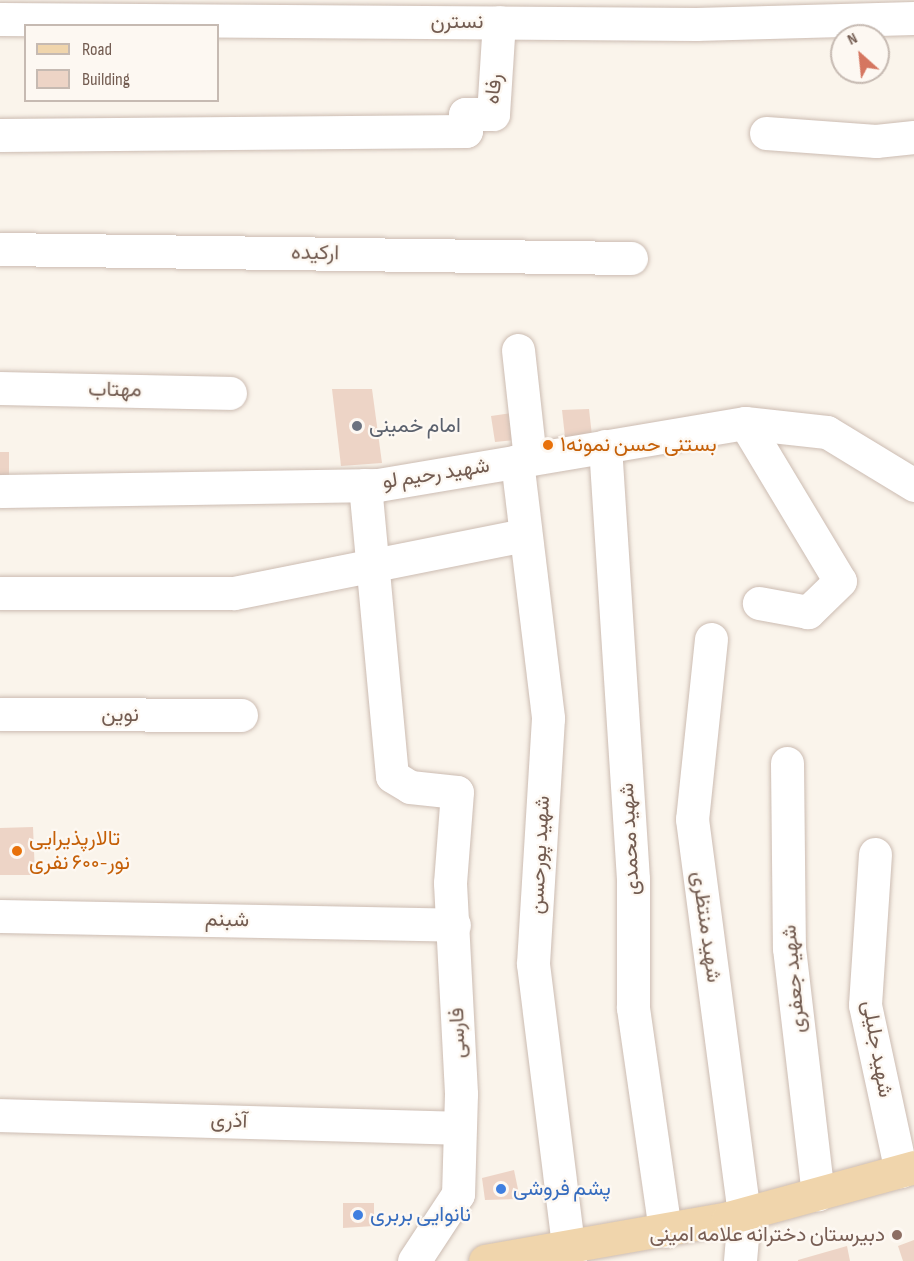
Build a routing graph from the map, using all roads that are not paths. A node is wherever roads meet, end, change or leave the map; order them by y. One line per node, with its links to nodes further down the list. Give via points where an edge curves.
1 (556, 11): 2 (street, نسترن); 5 (street, نسترن)
2 (713, 12): 3 (street, نسترن)
3 (914, 18)
4 (0, 19): 5 (street, نسترن)
5 (499, 22): 7 (street, رفاه, via 494,114 465,114 466,131)
6 (766, 133): 8 (street, via 876,141)
7 (0, 135)
8 (914, 137)
9 (0, 249): 10 (street, ارکیده)
10 (631, 258)
11 (518, 350): 16 (street, شهید پورحسن)
12 (0, 388): 13 (street, مهتاب)
13 (230, 393)
14 (745, 423): 15 (street, شهید رحیم لو); 18 (street, شهید رحیم لو, via 827,432); 23 (street, via 840,581 808,612)
15 (605, 446): 16 (street, شهید رحیم لو); 36 (street, شهید محمدی, via 633,879 633,1008)
16 (524, 460): 17 (street, شهید رحیم لو); 20 (street, شهید پورحسن)
17 (365, 485): 19 (street, شهید رحیم لو); 21 (street)
18 (914, 485)
19 (0, 491)
20 (524, 535): 21 (street); 37 (street, شهید پورحسن, via 548,718 533,964)
21 (373, 568): 22 (street, via 234,593); 30 (street, فارسی, via 392,776 410,787 456,792 450,883)
22 (0, 593)
23 (759, 603)
24 (711, 639): 35 (street, شهید منتظری, via 692,819)
25 (0, 714): 26 (street, نوین)
26 (241, 716)
27 (787, 763): 34 (street, شهید جعفری, via 789,948)
28 (875, 854): 33 (street, شهید جلیلی, via 865,1005)
29 (0, 916): 30 (street, شبنم)
30 (454, 925): 32 (street, فارسی)
31 (0, 1115): 32 (street, آذری)
32 (458, 1128): 38 (street, فارسی, via 458,1194)
33 (907, 1169): 34 (main road)
34 (818, 1194): 35 (main road)
35 (744, 1214): 36 (main road); 40 (street, شهید منتظری)
36 (665, 1231): 37 (main road)
37 (569, 1255): 39 (main road)
38 (414, 1261)
39 (485, 1261)
40 (740, 1261)

